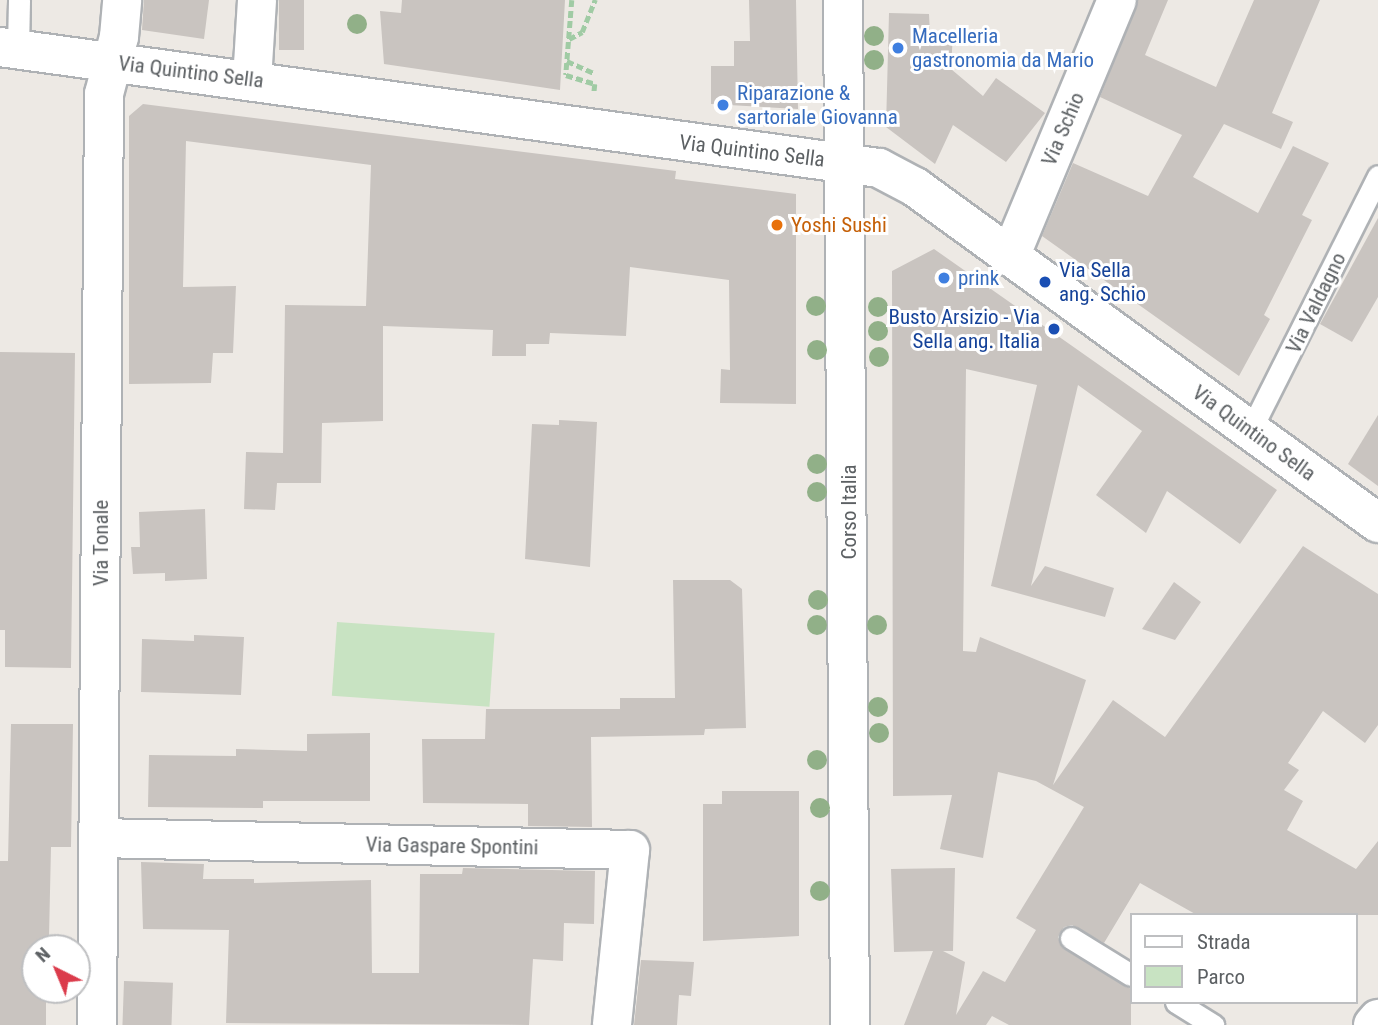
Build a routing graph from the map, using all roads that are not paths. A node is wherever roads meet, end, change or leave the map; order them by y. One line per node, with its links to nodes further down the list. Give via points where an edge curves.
1 (19, 0): 6 (lane, Via Quintino Sella)
2 (122, 0): 7 (street, Via Tonale)
3 (257, 0): 8 (street)
4 (843, 0): 9 (street, Corso Italia)
5 (1117, 0): 11 (street, Via Schio)
6 (9, 48): 7 (street, Via Quintino Sella)
7 (113, 62): 8 (street, Via Quintino Sella); 14 (street, Via Tonale, via 104,94)
8 (252, 80): 9 (street, Via Quintino Sella)
9 (847, 163): 11 (street, Via Quintino Sella, via 893,173); 21 (street, Corso Italia)
10 (1378, 176): 12 (lane, Via Valdagno)
11 (1010, 257): 12 (street, Via Quintino Sella)
12 (1251, 429): 13 (street, Via Quintino Sella)
13 (1378, 523)
14 (99, 838): 19 (street, Via Tonale); 20 (street, Via Gaspare Spontini, via 630,850)
15 (1071, 938): 16 (lane)
16 (1130, 974)
17 (1179, 1004): 22 (lane)
18 (1378, 1019): 23 (street)
19 (97, 1025)
20 (612, 1025)
21 (850, 1025)
22 (1213, 1025)
23 (1374, 1025)

